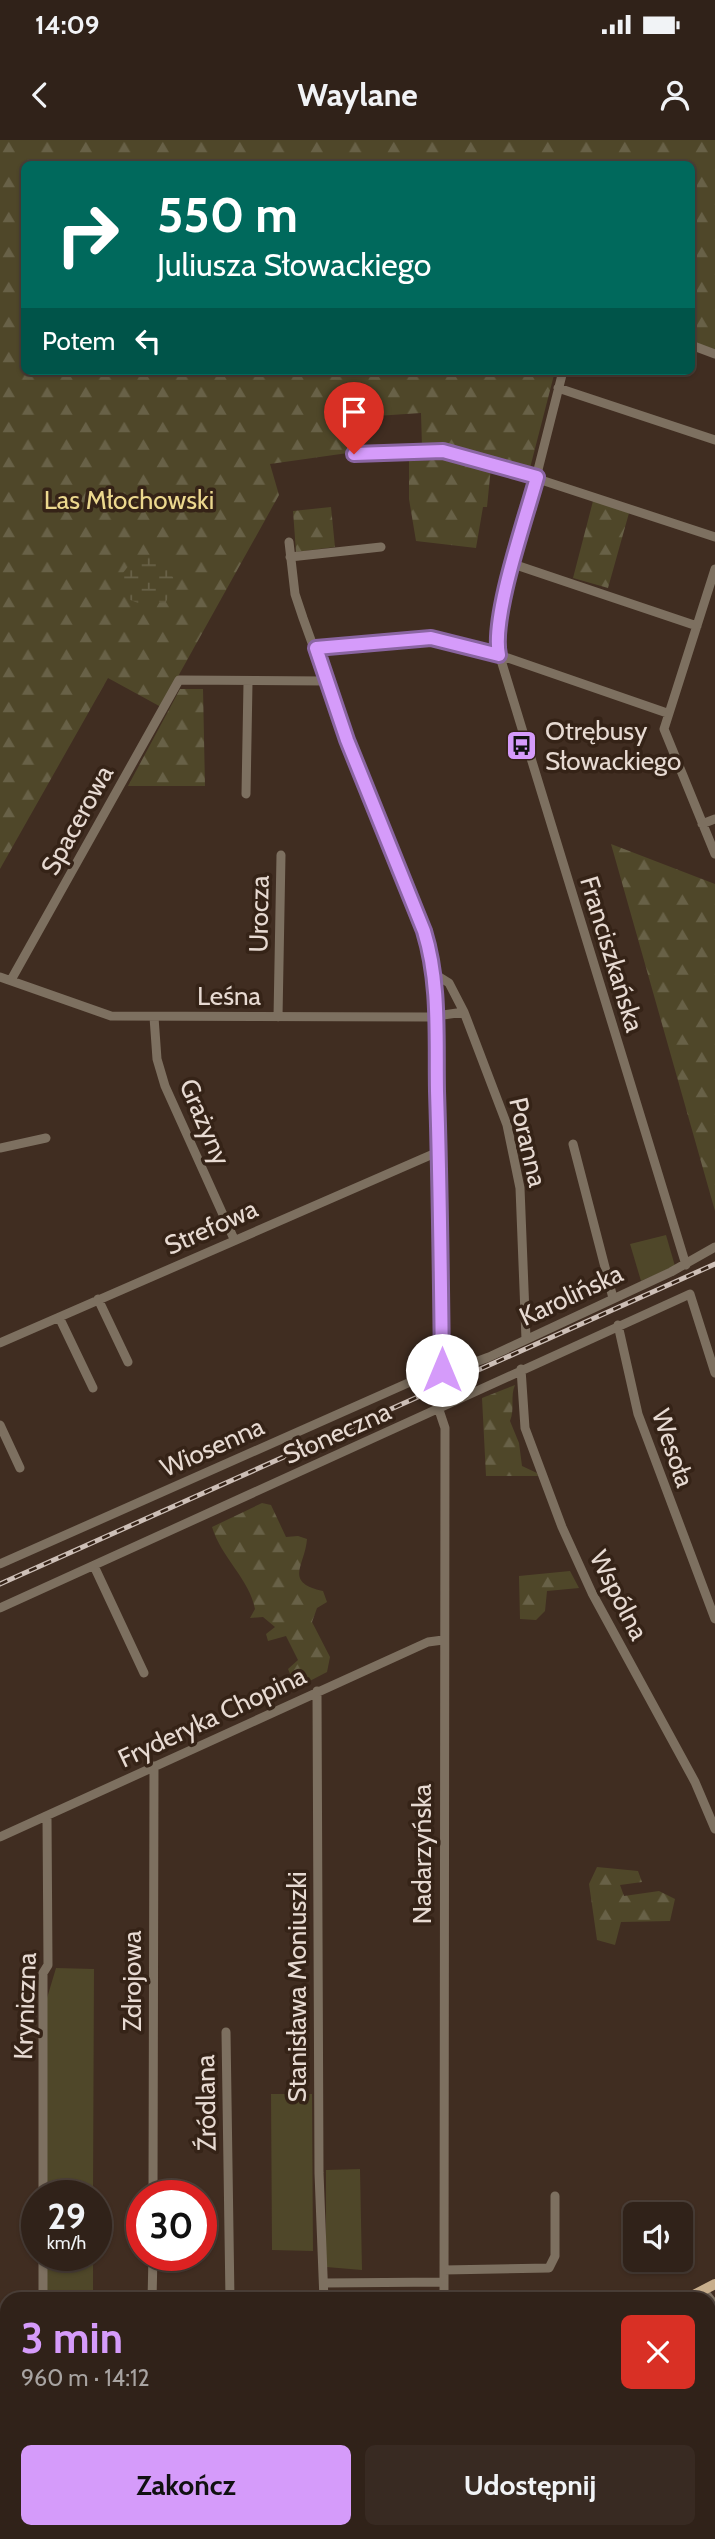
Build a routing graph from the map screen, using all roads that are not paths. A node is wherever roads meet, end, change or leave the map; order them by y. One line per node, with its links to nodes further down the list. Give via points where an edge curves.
1 (695, 346): 2 (street)
2 (715, 354)
3 (562, 375): 4 (street)
4 (558, 388): 5 (street); 7 (street)
5 (715, 440)
6 (354, 454): 7 (street, via 443,451)
7 (537, 477): 8 (street); 12 (street)
8 (715, 537)
9 (289, 542): 11 (street)
10 (381, 547): 11 (street)
11 (290, 557): 15 (street, via 295,594)
12 (513, 564): 14 (street); 16 (street, via 499,630)
13 (715, 569): 14 (street)
14 (697, 626): 19 (street)
15 (316, 648): 16 (street, via 431,638); 17 (street)
16 (499, 655): 19 (street); 38 (street, Franciszkańska)
17 (326, 681): 18 (street); 25 (street, via 424,931)
18 (248, 683): 20 (street); 27 (street, Spacerowa, via 179,680)
19 (667, 713): 22 (street, via 665,737)
20 (246, 794)
21 (715, 819): 22 (street)
22 (702, 824): 23 (street)
23 (715, 854)
24 (281, 855): 31 (street, Urocza)
25 (433, 973): 28 (street, Poranna, via 449,983); 29 (street)
26 (0, 976): 27 (street, Leśna)
27 (11, 980): 30 (street, Leśna, via 107,1015)
28 (464, 1012): 29 (street, Leśna); 43 (street, Poranna, via 507,1125 520,1188)
29 (436, 1016): 31 (street, Leśna); 35 (street)
30 (154, 1017): 31 (street, Leśna); 36 (street, Grażyny, via 157,1059 165,1086)
31 (278, 1017)
32 (46, 1138): 34 (street)
33 (573, 1144): 39 (street)
34 (0, 1148)
35 (440, 1151): 36 (street, Strefowa); 47 (street)
36 (234, 1239): 40 (street, Strefowa)
37 (715, 1247): 38 (street, Karolińska)
38 (686, 1265): 39 (street, Karolińska)
39 (613, 1298): 43 (street, Karolińska)
40 (98, 1300): 41 (street, Strefowa); 45 (street)
41 (59, 1317): 44 (street, Strefowa); 49 (street)
42 (618, 1325): 46 (street, Słoneczna); 48 (street, Słoneczna, via 690,1294); 55 (street, Wesoła, via 638,1415 670,1506)
43 (526, 1339): 47 (street, Karolińska, via 460,1369)
44 (0, 1343)
45 (128, 1362)
46 (521, 1369): 50 (street, Słoneczna); 63 (street, Wspólna, via 525,1428 562,1527)
47 (442, 1370): 53 (street, Wiosenna)
48 (715, 1373)
49 (93, 1388)
50 (439, 1410): 54 (street, Słoneczna); 58 (street, Nadarzyńska, via 445,1428)
51 (0, 1425): 52 (street)
52 (20, 1468)
53 (0, 1564)
54 (94, 1566): 56 (street, Słoneczna); 59 (street)
55 (710, 1591): 57 (street, Wesoła)
56 (0, 1608)
57 (715, 1619)
58 (443, 1640): 60 (street, Fryderyka Chopina, via 428,1642); 69 (street, Nadarzyńska)
59 (144, 1674)
60 (317, 1691): 61 (street, Fryderyka Chopina); 73 (street, Stanisława Moniuszki, via 319,2173)
61 (154, 1766): 62 (street, Fryderyka Chopina); 67 (street, Zdrojowa)
62 (47, 1817): 64 (street, Fryderyka Chopina); 66 (street, Kryniczna)
63 (715, 1829)
64 (0, 1837)
65 (226, 2032): 76 (street, Źródlana)
66 (43, 2180)
67 (153, 2180)
68 (555, 2196): 69 (street, via 555,2256 549,2268)
69 (444, 2270): 72 (street, Nadarzyńska)
70 (43, 2271): 74 (street)
71 (153, 2271): 75 (street)
72 (444, 2281): 73 (street); 78 (street, Nadarzyńska)
73 (324, 2283): 77 (street, Stanisława Moniuszki)
74 (43, 2292)
75 (152, 2292)
76 (230, 2292)
77 (324, 2292)
78 (444, 2292)

